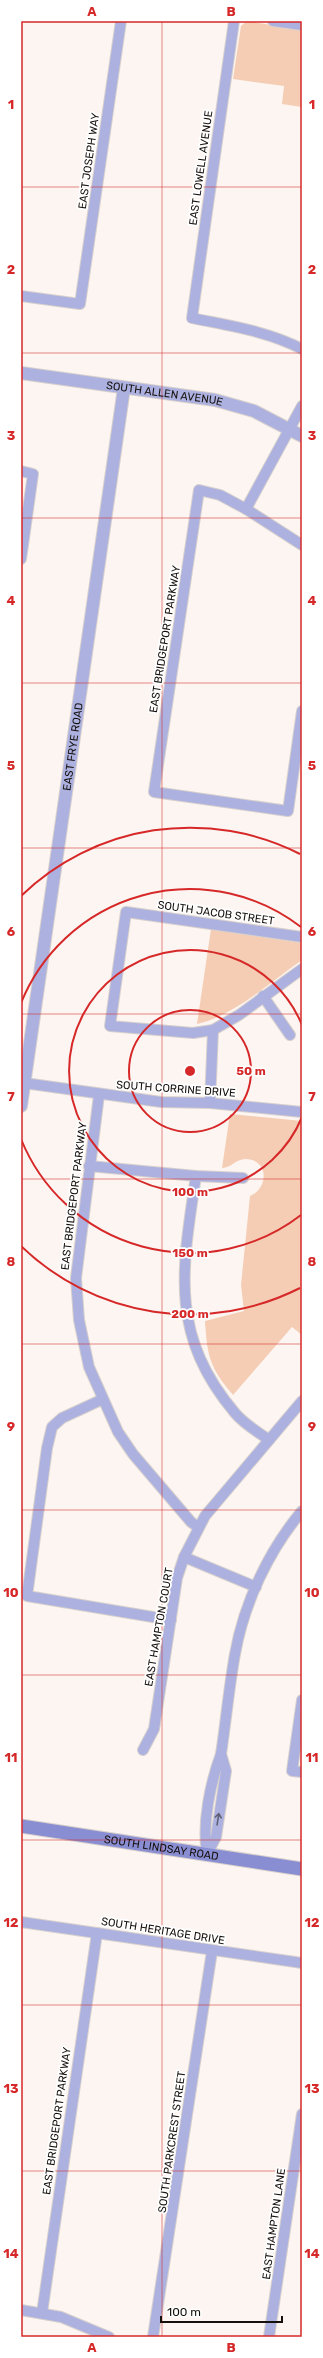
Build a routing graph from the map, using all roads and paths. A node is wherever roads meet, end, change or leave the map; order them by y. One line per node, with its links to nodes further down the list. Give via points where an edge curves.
1 (122, 21): 5 (street, EAST JOSEPH WAY, via 80,304)
2 (234, 21): 6 (street, EAST LOWELL AVENUE, via 192,318 251,330 284,340)
3 (273, 21): 4 (street)
4 (302, 25)
5 (21, 296)
6 (302, 349)
7 (21, 373): 8 (street, SOUTH ALLEN AVENUE)
8 (124, 388): 10 (street, SOUTH ALLEN AVENUE, via 221,402 254,411); 22 (street, EAST FRYE ROAD)
9 (302, 406): 10 (street)
10 (289, 428): 11 (street, SOUTH ALLEN AVENUE); 13 (street)
11 (302, 436)
12 (21, 472): 15 (street, via 33,474)
13 (246, 509): 14 (street); 16 (street, EAST BRIDGEPORT PARKWAY, via 220,495 199,490 154,792 288,811)
14 (302, 545)
15 (21, 558)
16 (302, 711)
17 (302, 937): 20 (street, SOUTH JACOB STREET, via 126,912 110,1026 193,1033)
18 (302, 969): 19 (street)
19 (263, 996): 20 (street, via 239,1015); 21 (street)
20 (213, 1030): 24 (street)
21 (290, 1035)
22 (24, 1083): 23 (street, SOUTH CORRINE DRIVE); 25 (street, EAST FRYE ROAD)
23 (99, 1095): 24 (street, SOUTH CORRINE DRIVE, via 161,1102); 27 (street, EAST BRIDGEPORT PARKWAY)
24 (210, 1103): 26 (street, SOUTH CORRINE DRIVE)
25 (21, 1106)
26 (302, 1112)
27 (89, 1166): 28 (street); 30 (street, EAST BRIDGEPORT PARKWAY, via 76,1278 79,1320 89,1367)
28 (196, 1176): 29 (street); 32 (street, via 184,1258 184,1294 189,1329 202,1364 224,1398 236,1414)
29 (243, 1178)
30 (101, 1400): 34 (street, EAST BRIDGEPORT PARKWAY, via 133,1454); 37 (street, via 62,1418 52,1428 47,1448 27,1596)
31 (302, 1401): 32 (street, EAST HAMPTON COURT)
32 (269, 1440): 34 (street, EAST HAMPTON COURT)
33 (302, 1511): 36 (street, via 277,1545)
34 (198, 1527): 35 (street, EAST HAMPTON COURT)
35 (184, 1557): 36 (street); 37 (street, EAST HAMPTON COURT, via 177,1578)
36 (256, 1587): 42 (street, via 235,1653 221,1754 226,1771 216,1837)
37 (170, 1620): 39 (street, EAST HAMPTON COURT, via 154,1729)
38 (302, 1700): 40 (street)
39 (143, 1750)
40 (297, 1772)
41 (21, 1826): 42 (main road, SOUTH LINDSAY ROAD)
42 (207, 1854): 43 (main road, SOUTH LINDSAY ROAD)
43 (302, 1869)
44 (21, 1922): 45 (street, SOUTH HERITAGE DRIVE)
45 (97, 1933): 46 (street, SOUTH HERITAGE DRIVE); 50 (street, EAST BRIDGEPORT PARKWAY)
46 (212, 1951): 47 (street, SOUTH HERITAGE DRIVE); 52 (street, SOUTH PARKCREST STREET)
47 (302, 1963)
48 (302, 2114): 53 (street, EAST HAMPTON LANE)
49 (21, 2310): 50 (street)
50 (42, 2313): 51 (street, via 81,2324)
51 (109, 2337)
52 (154, 2337)
53 (269, 2337)

